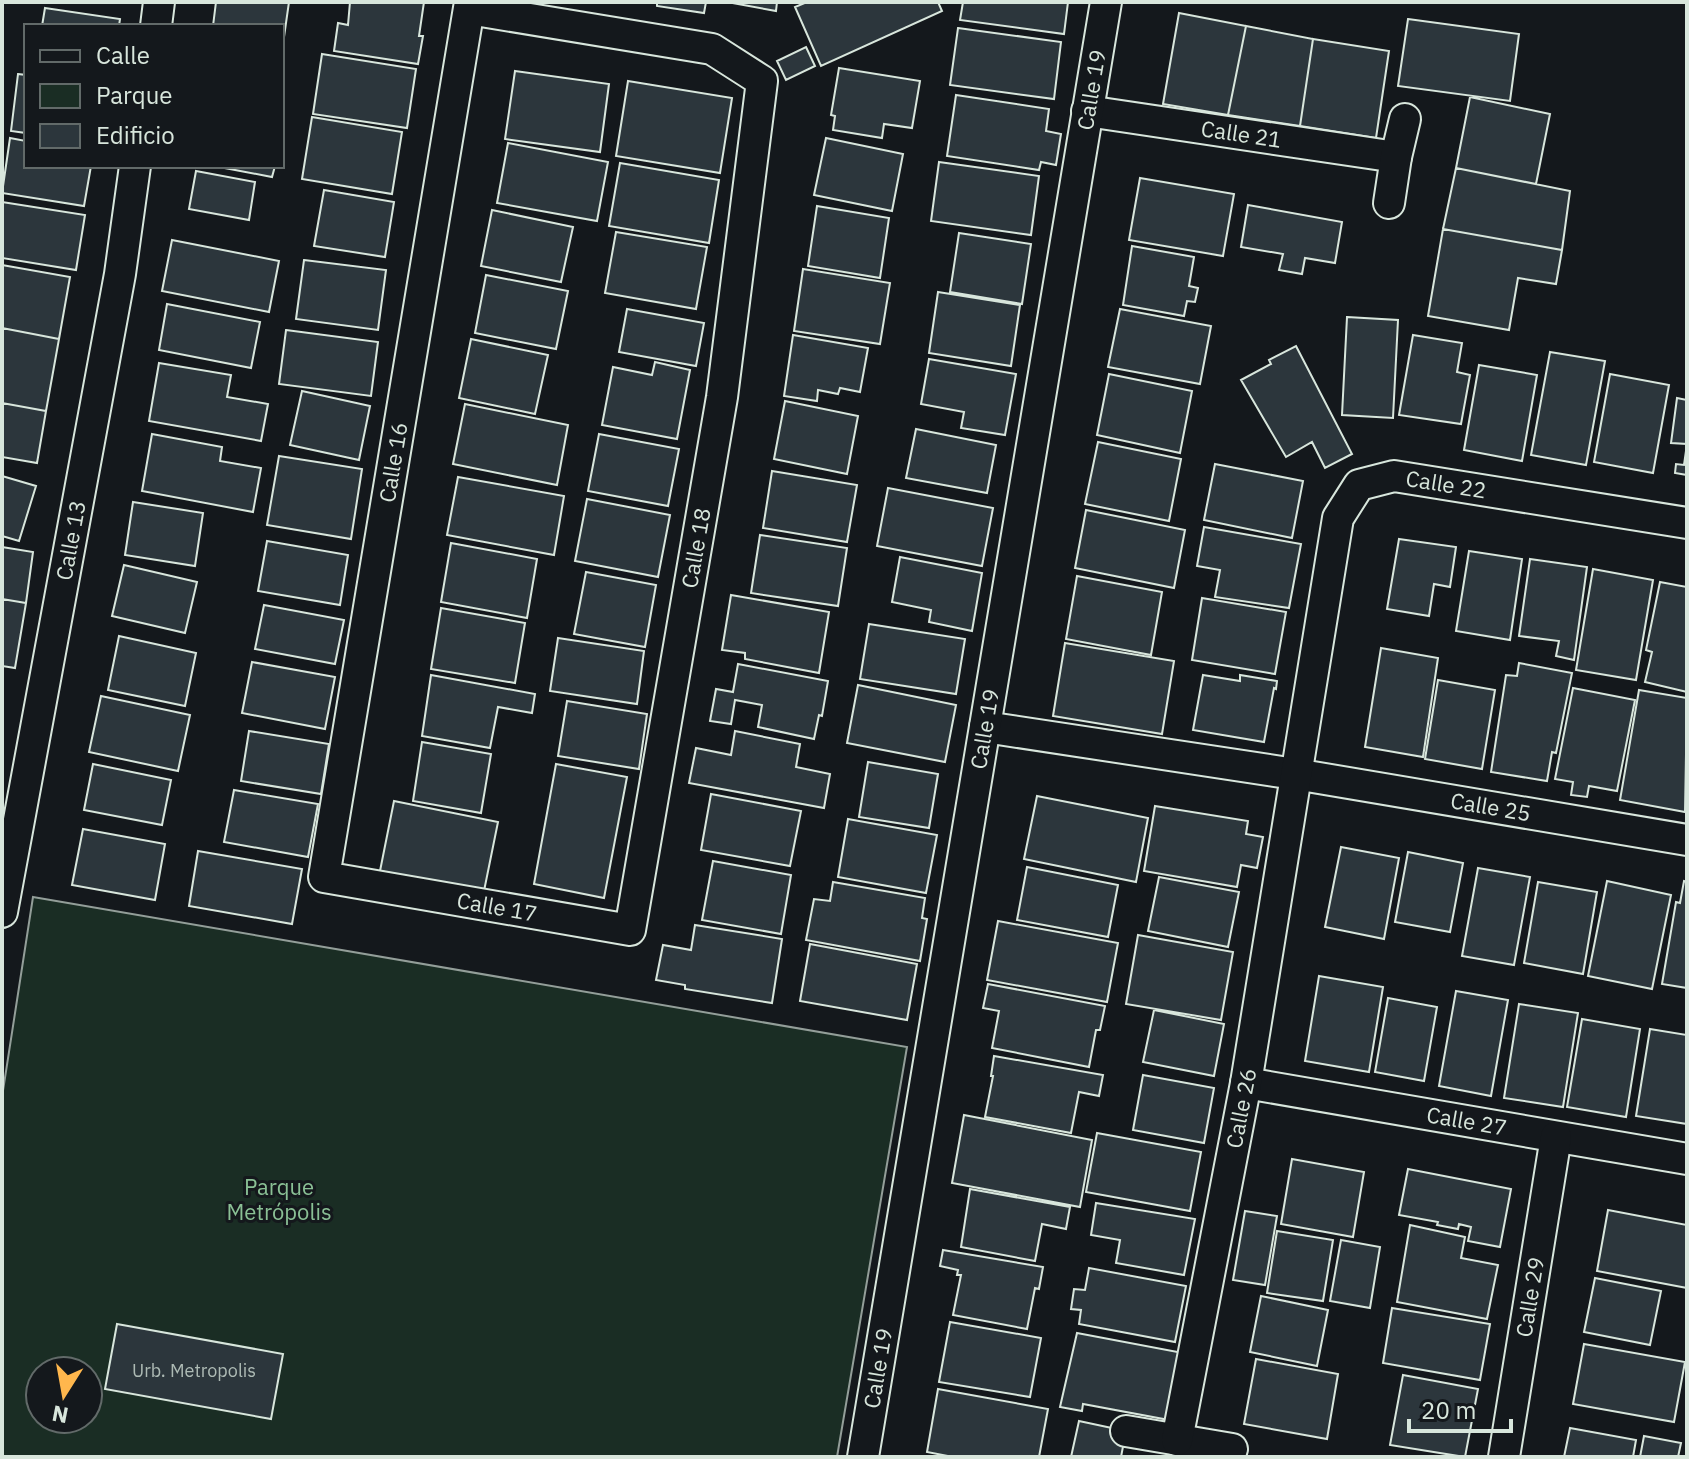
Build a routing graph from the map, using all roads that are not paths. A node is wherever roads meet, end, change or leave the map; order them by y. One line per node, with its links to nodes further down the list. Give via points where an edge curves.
1 (159, 2): 4 (street)
2 (1106, 2): 5 (street, Calle 19)
3 (470, 6): 14 (street, Calle 16, via 324,877); 16 (street, Calle 18, via 712,49 762,81 722,397)
4 (156, 24)
5 (1087, 111): 7 (street, Calle 21); 11 (street, Calle 19)
6 (1405, 119): 7 (street)
7 (1396, 157): 9 (street)
8 (135, 168): 15 (street, Calle 13, via 120,274)
9 (1389, 203)
10 (1687, 523): 12 (street, Calle 22, via 1394,476 1359,485 1338,518)
11 (985, 727): 12 (street, Calle 25); 23 (street, Calle 19)
12 (1295, 774): 13 (street, Calle 25); 17 (street, Calle 26)
13 (1687, 840)
14 (363, 884): 16 (street, Calle 17)
15 (2, 912)
16 (630, 930)
17 (1246, 1083): 18 (street, Calle 27); 21 (street, Calle 26)
18 (1556, 1137): 19 (street, Calle 27); 24 (street, Calle 29)
19 (1687, 1159)
20 (1126, 1431): 21 (street)
21 (1177, 1440): 22 (street)
22 (1232, 1449)
23 (863, 1457)
24 (1504, 1457)

